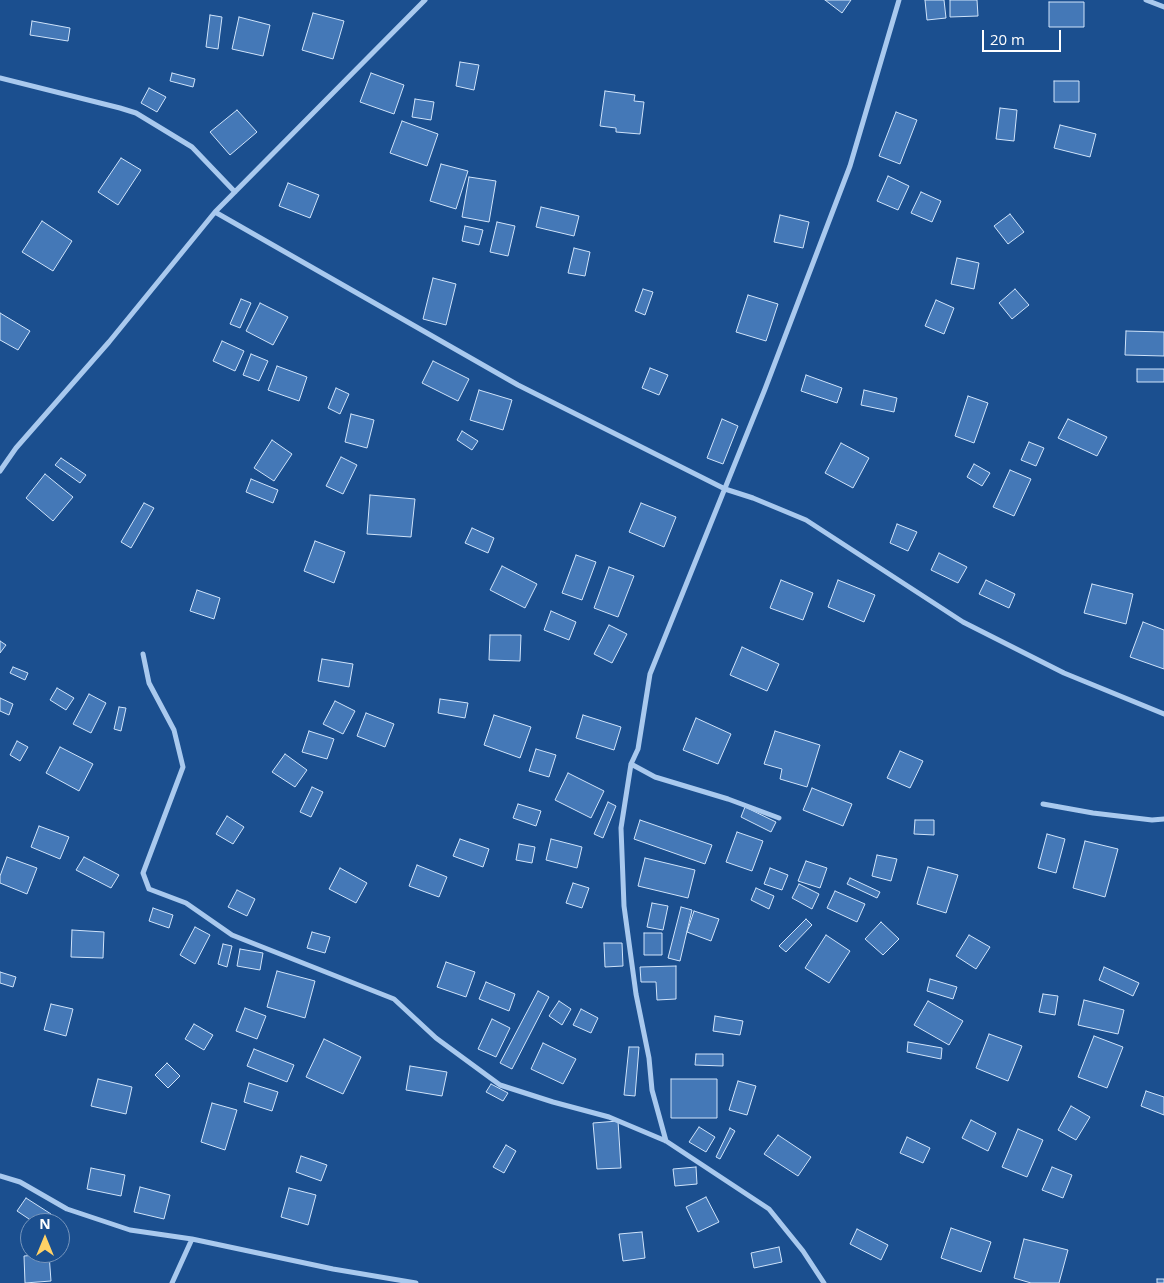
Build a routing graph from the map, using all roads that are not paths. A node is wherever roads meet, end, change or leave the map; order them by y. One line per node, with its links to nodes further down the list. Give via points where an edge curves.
1 (424, 0): 6 (street)
2 (899, 0): 9 (street, via 850,166)
3 (1146, 0): 4 (street)
4 (1164, 7)
5 (0, 78): 6 (street, via 136,113 192,147)
6 (235, 192): 7 (street)
7 (215, 212): 8 (street); 9 (street, via 518,385)
8 (0, 471)
9 (725, 489): 11 (street, via 806,520 963,622 1064,673); 12 (street, via 650,674 638,749)
10 (143, 654): 16 (street, via 149,683 174,730 183,767 143,873 149,889 186,903 232,936 394,999 436,1038 500,1085 609,1117)
11 (1164, 714)
12 (631, 764): 14 (street, via 655,777); 16 (street, via 621,828 624,906 652,1090)
13 (1044, 804): 15 (street, via 1133,818)
14 (779, 818)
15 (1164, 819)
16 (666, 1141): 21 (street, via 769,1209)
17 (0, 1176): 18 (street, via 20,1182 67,1209 130,1230)
18 (192, 1240): 19 (street); 20 (street)
19 (172, 1283)
20 (416, 1283)
21 (824, 1283)

